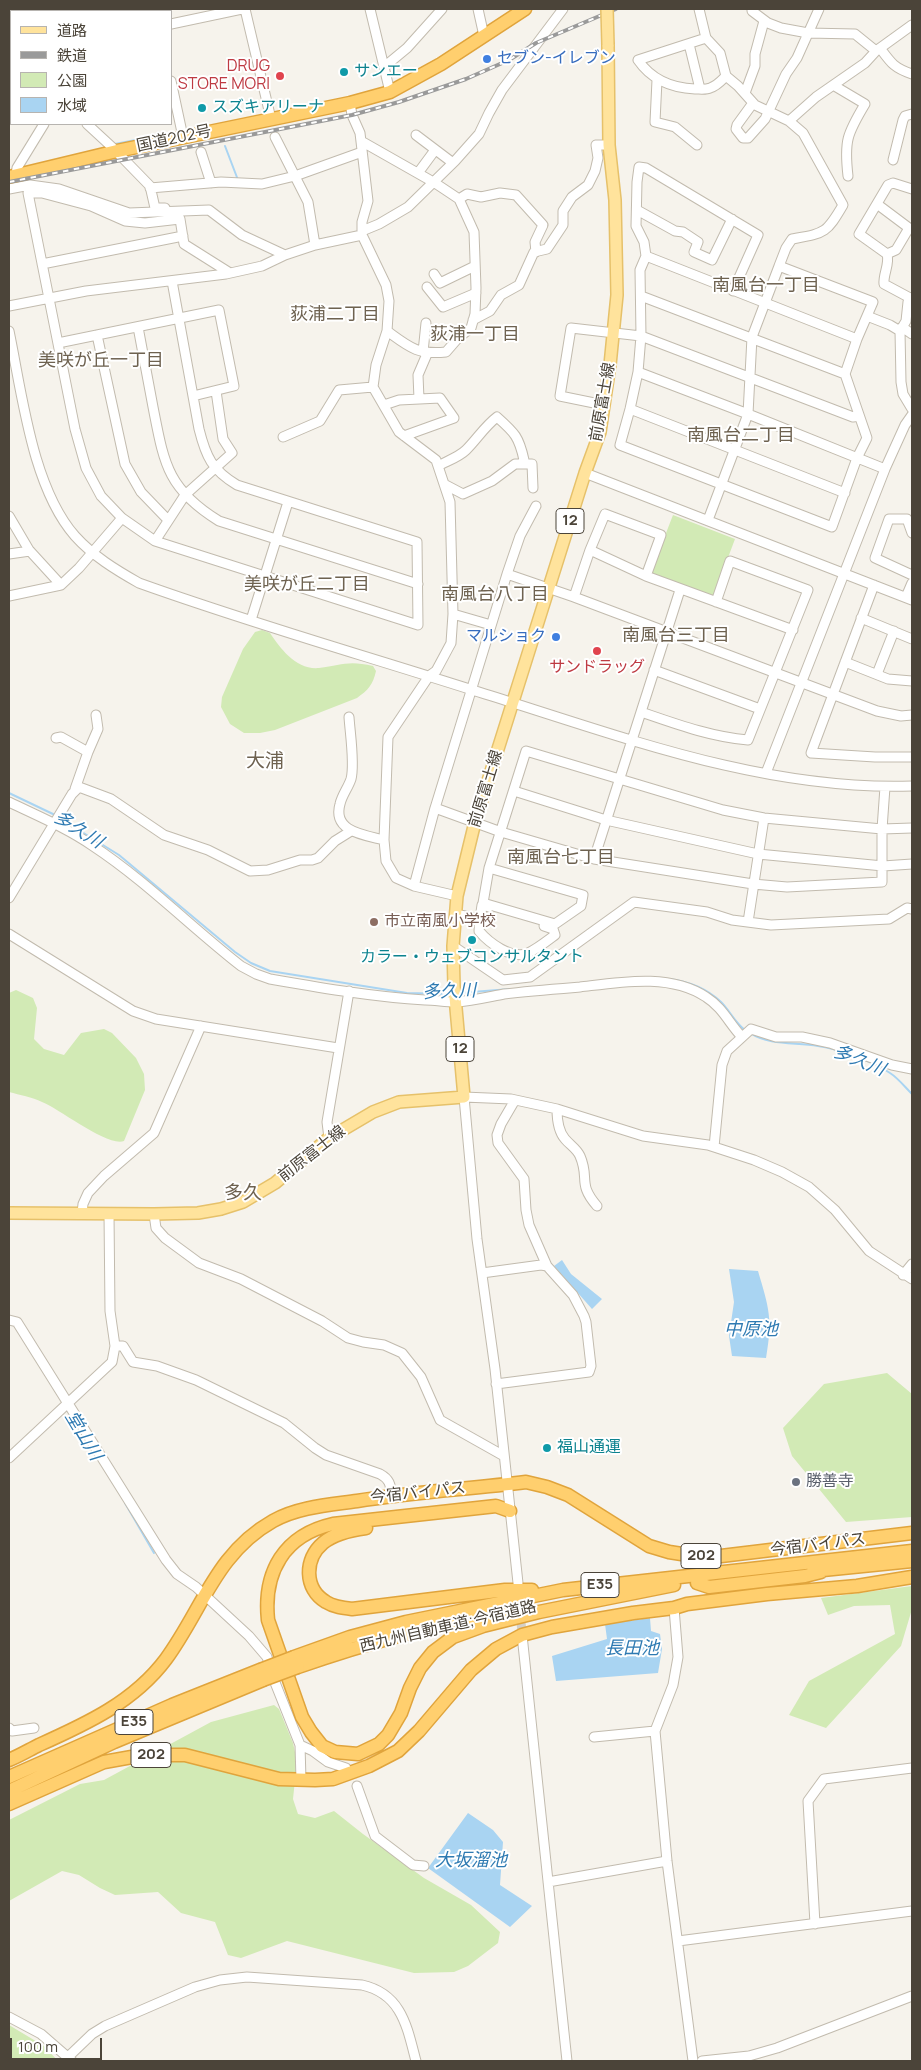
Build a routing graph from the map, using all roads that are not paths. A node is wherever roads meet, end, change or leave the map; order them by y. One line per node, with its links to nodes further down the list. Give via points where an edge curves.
1 (242, 9): 13 (street)
2 (245, 9): 33 (street)
3 (370, 9): 20 (street)
4 (442, 9): 20 (street, via 407,48)
5 (478, 9): 16 (street)
6 (525, 9): 16 (highway, 国道202号)
7 (563, 9): 48 (street, via 502,90 479,134)
8 (607, 9): 41 (main road, 前原富士線 / 12, bridge)
9 (699, 9): 17 (street)
10 (752, 9): 12 (street)
11 (819, 9): 15 (street)
12 (764, 20): 15 (street, via 781,28); 28 (street, via 755,66)
13 (172, 24)
14 (912, 24): 19 (street)
15 (808, 33): 19 (street, via 854,34); 31 (street)
16 (484, 36): 27 (highway, 国道202号)
17 (706, 38): 18 (street); 22 (street, via 720,53)
18 (689, 44): 23 (street, via 638,60); 26 (street)
19 (878, 49): 21 (street, via 898,70); 24 (street, via 865,63)
20 (384, 67): 27 (street)
21 (912, 74)
22 (726, 76): 26 (street, via 709,89); 28 (street)
23 (657, 80): 26 (street); 42 (street, via 655,122 675,127)
24 (833, 85): 34 (street); 52 (street, via 865,104 851,126 845,149)
25 (172, 86): 38 (street)
26 (700, 89)
27 (390, 92): 29 (highway, 国道202号)
28 (745, 93): 30 (street)
29 (350, 103): 33 (highway, 国道202号); 40 (street)
30 (753, 103): 31 (street); 31 (street, via 737,125 736,129 743,138 755,133)
31 (769, 112): 34 (street)
32 (912, 114): 47 (street, via 903,120)
33 (271, 119): 38 (highway, 国道202号)
34 (789, 121): 72 (street, via 803,133 843,205 830,227 816,235 792,239)
35 (43, 125): 50 (street)
36 (94, 128): 44 (street)
37 (416, 136): 43 (street)
38 (183, 137): 44 (highway, 国道202号)
39 (275, 137): 51 (street)
40 (361, 141): 46 (street); 49 (street)
41 (609, 145): 66 (street, via 596,145 598,158 588,185 572,197 563,211 563,225 548,249); 92 (main road, 前原富士線 / 12, via 615,200)
42 (697, 145)
43 (435, 150): 48 (street); 49 (street)
44 (117, 151): 50 (highway, 国道202号); 55 (street)
45 (201, 152): 53 (street)
46 (362, 152): 51 (street); 63 (street, via 368,201)
47 (893, 160)
48 (453, 163): 54 (street)
49 (418, 173): 54 (street)
50 (12, 176)
51 (295, 176): 53 (street, via 262,184); 65 (street, via 308,202)
52 (848, 176)
53 (211, 182): 55 (street)
54 (435, 182): 58 (street); 63 (street, via 408,208)
55 (150, 188): 60 (street, via 155,208 200,205)
56 (9, 189): 60 (street, via 30,185 59,189 129,213)
57 (912, 189): 59 (street, via 893,183)
58 (459, 199): 66 (street, via 467,194 481,197 516,194 543,225 535,242); 71 (street, via 474,232)
59 (876, 204): 67 (street, via 859,234); 67 (street, via 909,228 896,250)
60 (209, 210): 68 (street, via 242,235)
61 (636, 210): 62 (street, via 683,232 698,242 694,252 712,260); 62 (street, via 639,167 646,168); 69 (street, via 636,226 644,242)
62 (732, 219): 77 (street, via 758,235)
63 (362, 233): 65 (street); 91 (street, via 386,285 389,301)
64 (183, 236): 70 (street); 70 (street, via 180,219 145,223 125,221 91,206 42,193 28,193); 73 (street, via 184,244)
65 (315, 245): 68 (street)
66 (536, 252): 86 (street, via 519,285 501,295 490,311)
67 (887, 254): 80 (street, via 884,284)
68 (285, 255): 73 (street, via 262,266)
69 (646, 256): 77 (street); 79 (street, via 640,270)
70 (42, 264): 81 (street)
71 (475, 266): 74 (street, via 440,283); 78 (street)
72 (779, 266): 82 (street); 84 (street, via 873,302)
73 (230, 273): 75 (street)
74 (434, 274)
75 (172, 281): 81 (street, via 86,291); 85 (street)
76 (427, 287): 78 (street, via 443,307)
77 (733, 291): 82 (street)
78 (476, 293): 86 (street)
79 (641, 296): 95 (street); 96 (street)
80 (912, 298): 89 (street)
81 (49, 299): 83 (street); 98 (street)
82 (766, 304): 96 (street); 97 (street)
83 (9, 306)
84 (866, 316): 89 (street); 97 (street)
85 (178, 319): 88 (street); 104 (street, via 219,310 234,386); 105 (street)
86 (473, 320): 99 (street, via 471,328 446,352)
87 (426, 323): 99 (street)
88 (138, 327): 94 (street); 127 (street, via 163,458)
89 (901, 329): 93 (street); 109 (street, via 900,382)
90 (9, 331): 139 (street, via 43,481 68,526)
91 (387, 331): 99 (street, via 410,348); 103 (street)
92 (613, 334): 95 (street); 107 (main road, 前原富士線 / 12); 107 (street, via 571,328 560,396)
93 (912, 334)
94 (97, 335): 98 (street); 132 (street, via 125,464 141,492)
95 (641, 336): 100 (street); 102 (street)
96 (752, 337): 101 (street); 102 (street)
97 (857, 339): 101 (street)
98 (58, 343): 131 (street, via 74,428 86,468 101,496)
99 (425, 353): 106 (street, via 418,375)
100 (638, 372): 110 (street); 111 (street)
101 (844, 374): 113 (street)
102 (751, 377): 111 (street); 113 (street, via 853,417)
103 (373, 387): 108 (street); 115 (street, via 339,390 320,421)
104 (216, 391): 105 (street); 120 (street, via 223,439 232,453)
105 (193, 396): 120 (street, via 204,450)
106 (419, 399): 108 (street); 114 (street, via 440,398 454,418)
107 (604, 404): 122 (main road, 前原富士線 / 12, via 600,432)
108 (384, 405): 114 (street, via 398,432)
109 (912, 408)
110 (630, 409): 116 (street); 124 (street, via 620,445)
111 (748, 414): 116 (street); 117 (street)
112 (912, 415): 121 (street)
113 (859, 416): 117 (street, via 866,438)
114 (404, 436): 119 (street, via 430,454)
115 (283, 437)
116 (734, 450): 124 (street); 126 (street)
117 (857, 458): 121 (street); 126 (street)
118 (521, 464): 119 (street, via 524,460 520,441 497,417 464,452); 123 (street, via 515,464 492,481 463,494); 125 (street, via 532,464)
119 (438, 466): 123 (street)
120 (215, 468): 127 (street); 128 (street, via 237,486)
121 (885, 469): 141 (street)
122 (585, 473): 133 (street); 150 (main road, 前原富士線 / 12)
123 (444, 484): 156 (street, via 450,502 446,540)
124 (722, 484): 126 (street, via 832,527); 133 (street)
125 (533, 488)
126 (845, 493)
127 (185, 495): 132 (street); 136 (street, via 219,521)
128 (288, 502): 136 (street); 148 (street, via 421,541)
129 (536, 506): 142 (street, via 520,536)
130 (9, 516): 137 (street)
131 (122, 518): 135 (street); 139 (street)
132 (168, 520): 135 (street)
133 (708, 520): 141 (street)
134 (912, 533): 143 (street, via 906,519 889,519 875,558)
135 (154, 540): 144 (street)
136 (278, 540): 144 (street); 148 (street)
137 (30, 550): 140 (street); 147 (street)
138 (590, 550): 145 (street); 145 (street, via 604,514 661,535); 153 (street)
139 (92, 552): 147 (street); 158 (street, via 113,569 139,583)
140 (9, 554)
141 (845, 572): 149 (street); 170 (street)
142 (507, 574): 150 (street); 159 (street)
143 (912, 574)
144 (265, 576): 148 (street, via 418,625); 158 (street)
145 (646, 576): 151 (street)
146 (912, 583): 154 (street)
147 (61, 584): 152 (street)
148 (418, 584)
149 (874, 585): 154 (street); 157 (street)
150 (548, 589): 153 (street); 173 (main road, 前原富士線 / 12)
151 (680, 590): 155 (street); 161 (street)
152 (9, 596)
153 (574, 597): 161 (street)
154 (909, 598)
155 (716, 602): 160 (street); 160 (street, via 730,561 808,590)
156 (453, 614): 159 (street); 168 (street, via 452,643 436,671)
157 (861, 618): 162 (street); 164 (street)
158 (251, 620): 168 (street)
159 (491, 625): 171 (street)
160 (794, 630): 166 (street)
161 (666, 632): 165 (street); 166 (street)
162 (894, 632): 163 (street); 167 (street)
163 (912, 639)
164 (845, 662): 167 (street); 172 (street)
165 (654, 670): 174 (street); 175 (street)
166 (775, 673): 170 (street); 174 (street)
167 (877, 674): 169 (street, via 888,679)
168 (429, 676): 171 (street); 199 (street, via 388,737)
169 (912, 681)
170 (801, 684): 172 (street); 183 (street)
171 (471, 689): 173 (street); 190 (street)
172 (832, 694): 177 (street, via 877,711); 182 (street, via 811,753)
173 (512, 702): 180 (street); 194 (main road, 前原富士線 / 12)
174 (760, 709): 175 (street, via 748,740 728,738)
175 (642, 712): 180 (street)
176 (96, 715): 181 (street, via 98,730)
177 (912, 715)
178 (349, 717): 197 (street, via 351,778 339,810 341,821)
179 (56, 738): 181 (street, via 61,737)
180 (632, 739): 183 (street, via 731,768); 184 (street)
181 (88, 752): 187 (street)
182 (912, 756)
183 (766, 773): 186 (street, via 836,784)
184 (619, 780): 188 (street, via 526,751); 191 (street, via 723,810); 192 (street)
185 (912, 786): 186 (street)
186 (884, 787): 196 (street)
187 (75, 788): 193 (street); 197 (street, via 83,788 110,800 164,835 208,850 250,871 318,858)
188 (514, 791): 192 (street); 198 (street)
189 (9, 802): 193 (street)
190 (435, 808): 194 (street); 206 (street)
191 (764, 818): 196 (street); 200 (street)
192 (606, 820): 200 (street); 201 (street)
193 (56, 822): 208 (street); 216 (street, via 122,866 241,966 270,979)
194 (475, 822): 198 (street); 207 (main road, 前原富士線 / 12)
195 (912, 828): 196 (street)
196 (882, 829): 203 (street)
197 (351, 831): 199 (street)
198 (501, 832): 201 (street); 204 (street)
199 (384, 840): 206 (street, via 390,870 396,878)
200 (758, 854): 203 (street); 205 (street)
201 (594, 859): 205 (street)
202 (912, 864): 203 (street)
203 (883, 866): 205 (street, via 882,882 787,887)
204 (489, 868): 204 (street, via 583,895 581,906 556,924 483,902)
205 (753, 884): 212 (street)
206 (414, 886): 207 (street)
207 (458, 896): 210 (main road, 前原富士線 / 12)
208 (9, 898)
209 (912, 909): 212 (street, via 907,908 889,919 770,925)
210 (455, 914): 211 (street); 214 (main road, 前原富士線 / 12)
211 (480, 919): 211 (street, via 480,931 485,938 513,954 527,954 555,935 553,928 482,905)
212 (748, 922): 215 (street, via 707,912 634,902 530,976)
213 (9, 934): 219 (street, via 132,1010)
214 (453, 946): 215 (street, via 503,980); 218 (main road, 前原富士線 / 12)
215 (518, 979): 217 (street)
216 (350, 991): 218 (street); 221 (street)
217 (507, 992): 218 (street); 220 (street, via 624,982 669,983 690,988 711,1000)
218 (455, 1002): 223 (main road, 前原富士線 / 12)
219 (201, 1026): 221 (street); 230 (street, via 154,1133 88,1193)
220 (746, 1033): 222 (street, via 830,1042); 227 (street, via 727,1050 722,1065)
221 (338, 1048): 226 (street, via 327,1122)
222 (912, 1069)
223 (464, 1097): 224 (street); 226 (main road, 前原富士線, via 399,1102 364,1116); 235 (street)
224 (515, 1100): 225 (street); 234 (street, via 501,1124 498,1143 524,1179 529,1225)
225 (557, 1109): 227 (street, via 642,1136); 228 (street, via 563,1137 580,1155 584,1186)
226 (330, 1138): 232 (main road, 前原富士線, via 275,1183 244,1202 198,1213)
227 (714, 1147): 236 (street, via 782,1172 809,1187 835,1210 869,1251)
228 (598, 1206)
229 (9, 1213): 230 (main road, 前原富士線)
230 (82, 1213): 231 (main road, 前原富士線)
231 (109, 1214): 232 (main road, 前原富士線); 239 (street, via 110,1311)
232 (154, 1214): 242 (street, via 156,1228 165,1238 199,1263 241,1279 348,1338 402,1352 421,1378 440,1420)
233 (912, 1264): 236 (street)
234 (547, 1266): 235 (street); 240 (street, via 573,1295 584,1316 591,1369 586,1374)
235 (482, 1273): 240 (street)
236 (903, 1274): 237 (street)
237 (912, 1279)
238 (9, 1320): 241 (street, via 17,1322)
239 (114, 1346): 241 (street, via 112,1362); 245 (street, via 123,1346 133,1362 182,1374 266,1413 326,1455 380,1474 388,1479)
240 (496, 1384): 242 (street)
241 (65, 1405): 243 (street); 256 (street, via 166,1560 177,1574)
242 (504, 1456): 244 (street)
243 (9, 1458)
244 (507, 1484): 245 (highway, 今宿バイパス / 202); 246 (street); 247 (highway, 今宿バイパス / 202, via 526,1482 568,1495 649,1546 688,1555 721,1556)
245 (391, 1495): 256 (highway, 今宿バイパス / 202, via 311,1507 274,1520 236,1549)
246 (510, 1511): 253 (street); 254 (highway, via 496,1506 334,1524 308,1533 282,1555 274,1566 269,1584 268,1620 302,1717 322,1746 335,1752 358,1754 379,1744 401,1712 420,1668 433,1652 453,1637 540,1612); 255 (highway, via 362,1528 339,1534 323,1543 311,1557 310,1582 326,1602 352,1609 505,1590)
247 (912, 1533)
248 (912, 1551): 250 (highway, 西九州自動車道;今宿道路 / E35)
249 (912, 1561): 250 (highway, 西九州自動車道;今宿道路 / E35)
250 (830, 1565): 252 (highway, 西九州自動車道;今宿道路 / E35)
251 (912, 1577): 257 (highway, 202)
252 (700, 1579): 254 (highway, 西九州自動車道;今宿道路 / E35); 255 (highway, 西九州自動車道;今宿道路 / E35)
253 (518, 1583)
254 (674, 1584): 259 (highway, 西九州自動車道;今宿道路 / E35, via 463,1620)
255 (563, 1590): 259 (highway, 西九州自動車道;今宿道路 / E35, via 406,1622 350,1637)
256 (204, 1595): 265 (street, via 267,1656); 266 (highway, 今宿バイパス / 202, via 165,1660 124,1701 81,1726)
257 (674, 1608): 258 (highway, 202, via 633,1612); 263 (street, via 678,1657 673,1685)
258 (522, 1635): 270 (highway, 202, via 502,1645 471,1670 398,1751 333,1779); 276 (street)
259 (296, 1662): 260 (highway, 西九州自動車道;今宿道路 / E35, bridge)
260 (262, 1675): 269 (highway, 西九州自動車道;今宿道路 / E35, via 172,1705); 272 (highway, 西九州自動車道;今宿道路 / E35)
261 (9, 1728): 262 (street, via 12,1731)
262 (34, 1728)
263 (655, 1731): 264 (street); 274 (street)
264 (594, 1737)
265 (300, 1745): 267 (street, via 328,1762); 270 (street)
266 (9, 1760)
267 (346, 1768)
268 (912, 1768): 278 (street, via 824,1779 811,1796 808,1801)
269 (9, 1777)
270 (301, 1780): 273 (highway, 202, via 279,1779 184,1755 130,1756 95,1766)
271 (357, 1786): 275 (street, via 375,1836 413,1864)
272 (9, 1791)
273 (9, 1804)
274 (667, 1860): 276 (street); 279 (street)
275 (424, 1866)
276 (548, 1882): 284 (street)
277 (912, 1911): 278 (street)
278 (815, 1924): 279 (street)
279 (678, 1941): 285 (street)
280 (912, 1996): 286 (street, via 777,2048 749,2056)
281 (9, 2017): 282 (street, via 41,2034)
282 (70, 2059): 283 (street, via 92,2034 113,2022 195,1987 247,1977 362,1985 377,1990 390,1999 402,2014)
283 (416, 2061)
284 (567, 2061)
285 (693, 2061)
286 (702, 2061)

